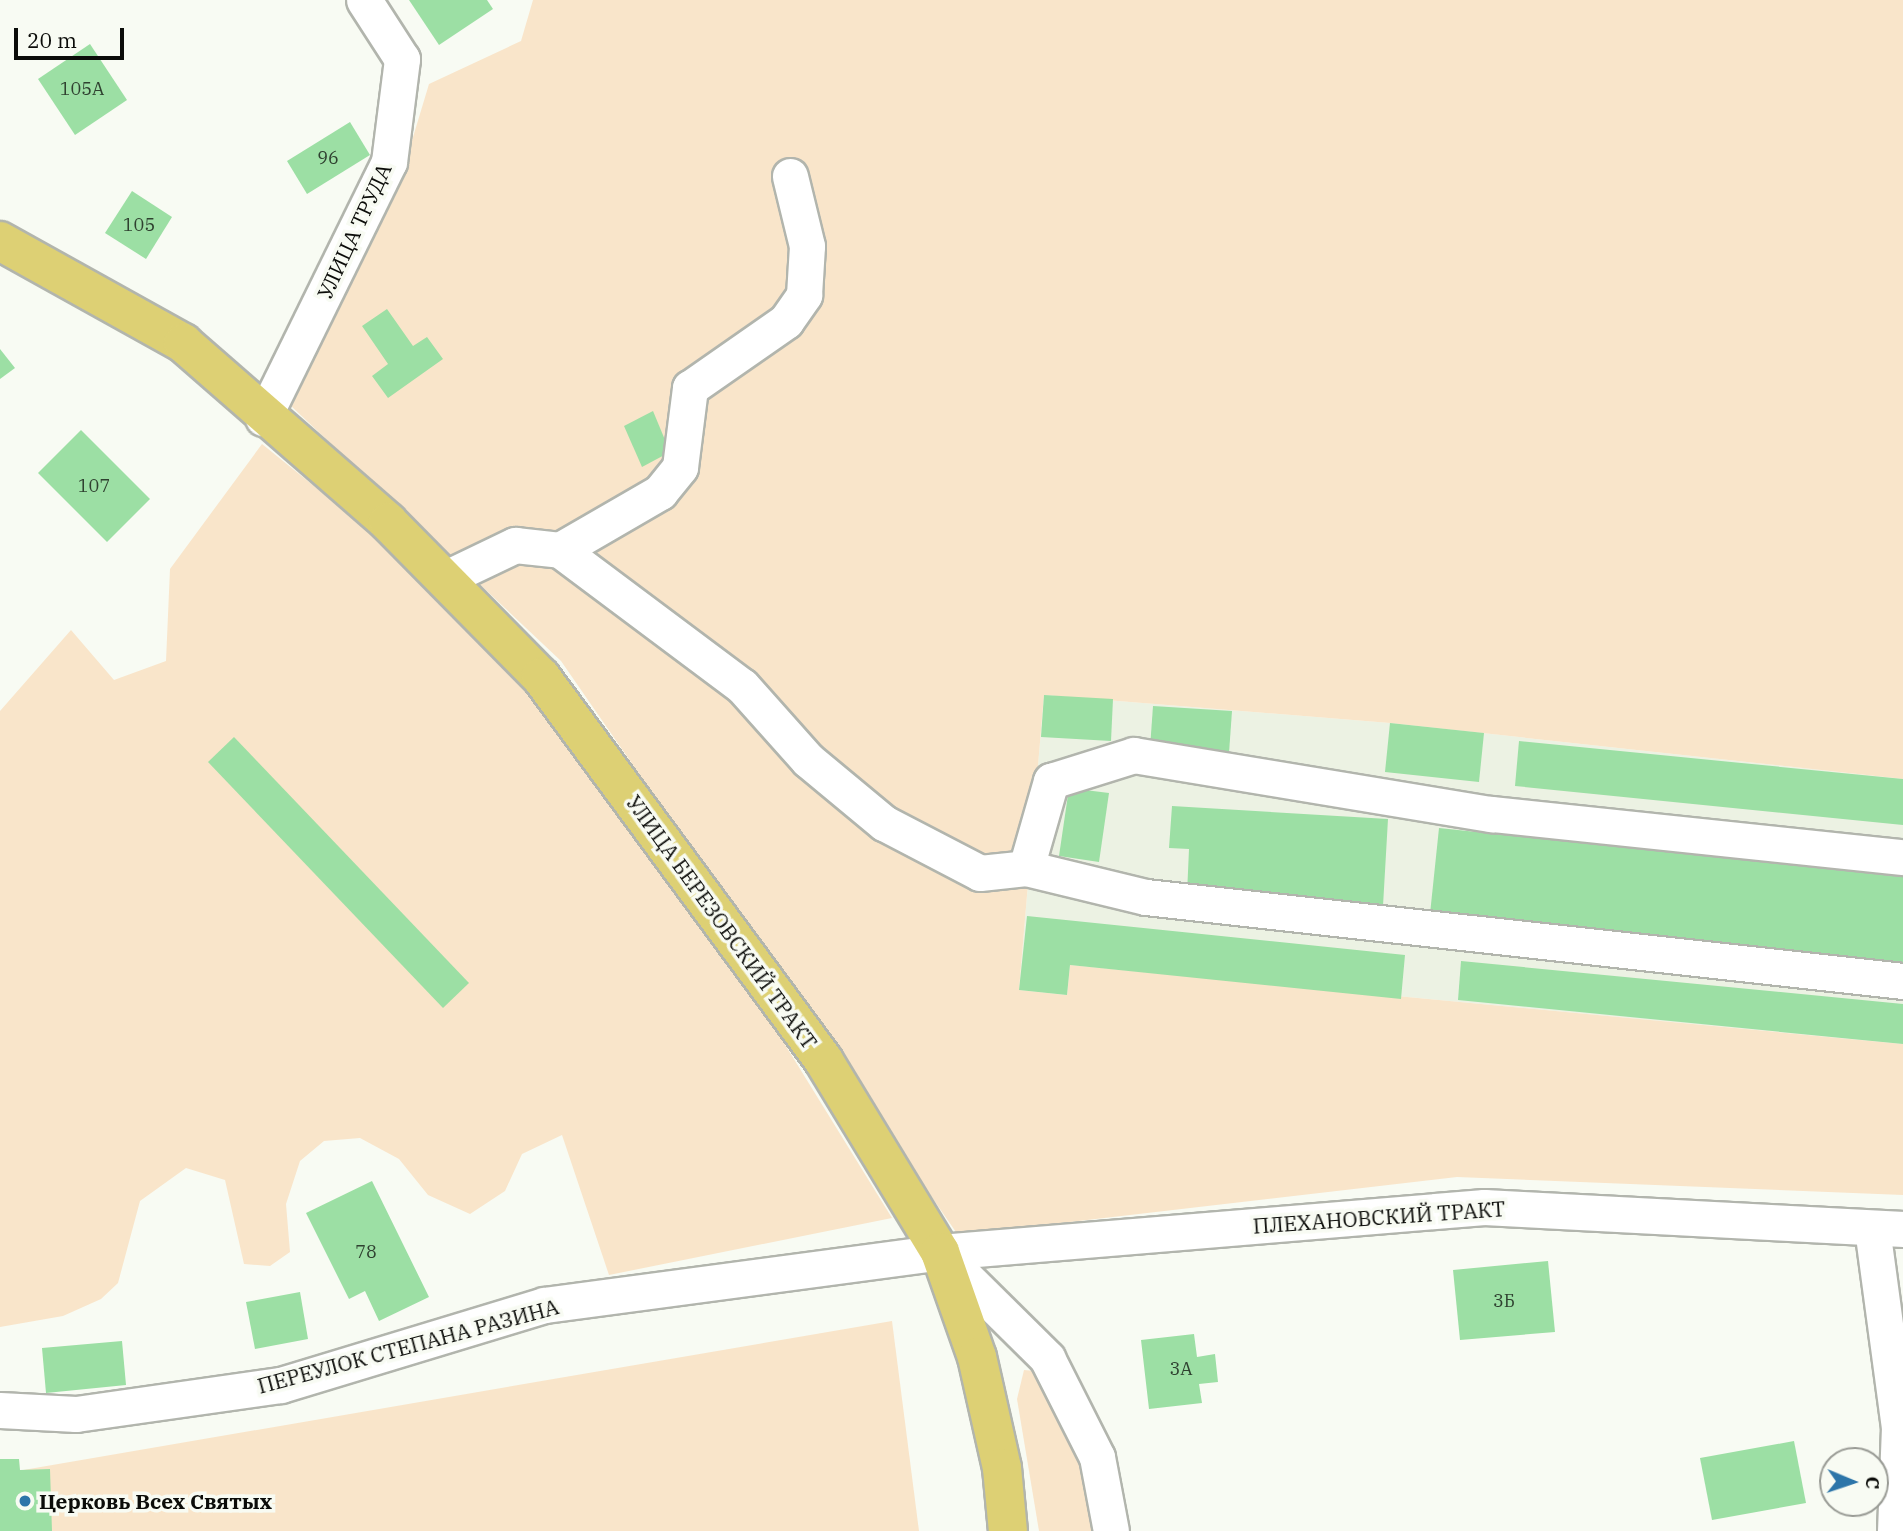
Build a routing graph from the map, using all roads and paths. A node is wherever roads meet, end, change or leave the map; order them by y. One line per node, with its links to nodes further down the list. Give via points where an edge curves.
1 (364, 0): 4 (street, УЛИЦА ТРУДА, via 402,59 389,162)
2 (790, 176): 5 (street, via 807,246 804,295 786,321 690,388 680,467 660,492)
3 (0, 241): 4 (main road, УЛИЦА БЕРЕЗОВСКИЙ ТРАКТ, via 183,343)
4 (264, 418): 6 (main road, УЛИЦА БЕРЕЗОВСКИЙ ТРАКТ)
5 (560, 550): 6 (street, via 515,545); 8 (street, via 742,685 808,760 884,823 979,873)
6 (444, 579): 11 (main road, УЛИЦА БЕРЕЗОВСКИЙ ТРАКТ, via 541,677 716,910 888,1158)
7 (1903, 857): 8 (street, via 1492,814 1134,755 1051,780)
8 (1026, 868): 9 (street, via 1146,897)
9 (1903, 981)
10 (1887, 1228): 11 (street, ПЛЕХАНОВСКИЙ ТРАКТ, via 1484,1206); 15 (street, via 1899,1427)
11 (940, 1252): 12 (street, ПЕРЕУЛОК СТЕПАНА РАЗИНА, via 544,1305 281,1385 76,1414); 13 (main road, УЛИЦА БЕРЕЗОВСКИЙ ТРАКТ, via 977,1357); 14 (street, via 1047,1358 1097,1457)
12 (0, 1410)
13 (1008, 1531)
14 (1111, 1531)
15 (1895, 1531)

